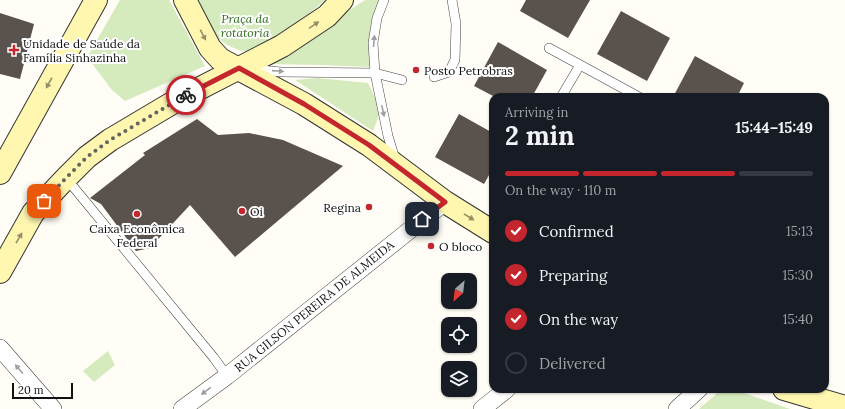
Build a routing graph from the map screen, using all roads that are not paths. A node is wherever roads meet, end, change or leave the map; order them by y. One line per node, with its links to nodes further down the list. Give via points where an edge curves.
1 (96, 0): 15 (main road, one-way to 15)
2 (185, 0): 8 (main road, one-way to 8, via 210,48 220,59)
3 (342, 0): 8 (main road, one-way to 3, via 282,46 327,16)
4 (384, 0): 9 (lane, one-way to 4, via 373,44 377,18)
5 (452, 0): 10 (lane, via 456,24 455,60 449,72)
6 (549, 48): 7 (lane)
7 (580, 65): 12 (lane); 13 (lane)
8 (239, 68): 9 (lane, one-way to 9, via 281,72); 14 (main road, via 304,104); 16 (main road, via 179,99 110,140 87,157)
9 (375, 73): 11 (lane); 14 (lane, one-way to 14)
10 (434, 78)
11 (402, 80)
12 (563, 93)
13 (632, 93)
14 (397, 166): 17 (main road)
15 (0, 173)
16 (66, 178): 19 (main road, one-way to 16, via 33,213); 21 (lane)
17 (445, 202): 18 (main road, one-way to 18); 21 (street, RUA GILSON PEREIRA DE ALMEIDA)
18 (489, 230)
19 (0, 272)
20 (0, 348): 26 (street, one-way to 20)
21 (226, 376): 27 (street, RUA GILSON PEREIRA DE ALMEIDA, one-way to 27)
22 (502, 393): 28 (street)
23 (695, 393): 29 (street)
24 (796, 393): 25 (main road)
25 (840, 407)
26 (53, 409)
27 (182, 409)
28 (482, 409)
29 (677, 409)

